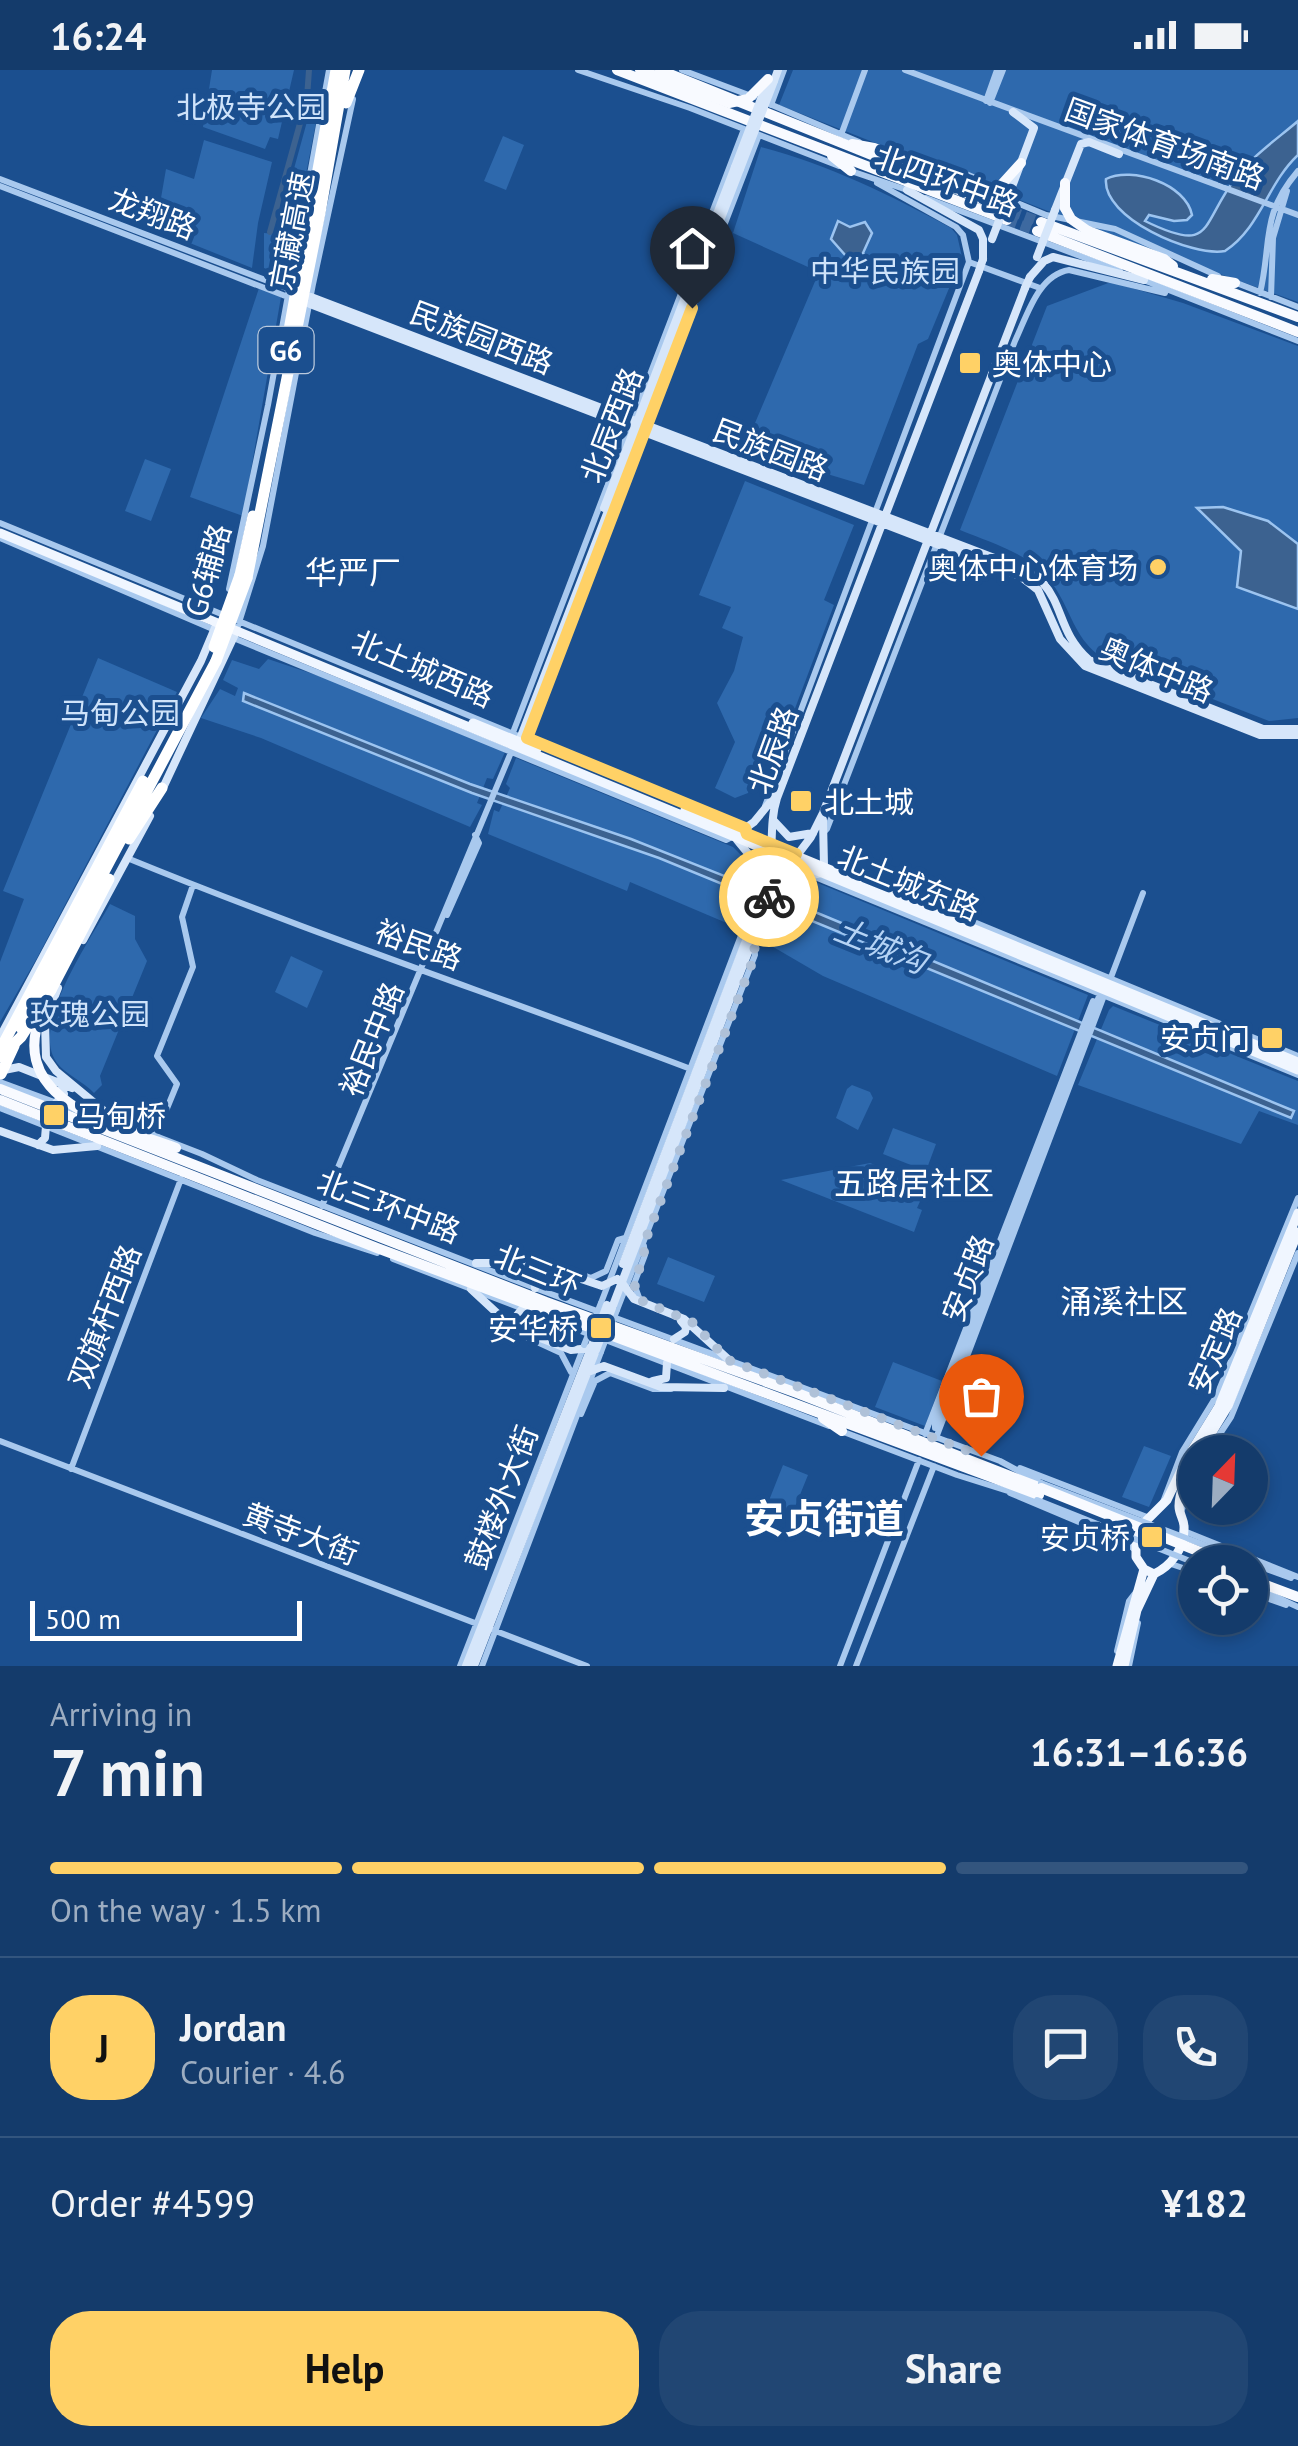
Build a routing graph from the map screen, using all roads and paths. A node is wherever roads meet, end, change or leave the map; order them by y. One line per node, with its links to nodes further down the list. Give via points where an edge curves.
1 (578, 70): 16 (street)
2 (617, 70): 18 (highway, 北四环中路)
3 (640, 70): 11 (highway, bridge, via 729,102 748,99)
4 (682, 70): 12 (street, 北四环中路)
5 (862, 70): 20 (street)
6 (906, 70): 13 (street, 国家体育场南路)
7 (1000, 70): 13 (street)
8 (664, 71): 20 (highway, 北四环中路)
9 (354, 72): 36 (highway); 36 (highway, 京藏高速 / G6, via 338,109); 53 (street, G6辅路)
10 (332, 73): 17 (highway, 京藏高速 / G6); 29 (street, G6辅路)
11 (773, 73): 12 (street); 14 (street); 26 (main road, 北辰西路, bridge)
12 (754, 98): 14 (street, 北四环中路)
13 (988, 102): 15 (street, 国家体育场南路)
14 (771, 104): 20 (street, 北四环中路)
15 (1013, 112): 24 (street, 国家体育场南路); 25 (main road, via 1033,126)
16 (708, 115): 18 (highway)
17 (327, 123): 29 (highway); 70 (highway, 京藏高速 / G6)
18 (745, 124): 19 (street, 北四环中路); 20 (highway, 北四环中路); 21 (street, 北辰西路)
19 (759, 135): 23 (street, 北辰西路); 27 (street, 北四环中路)
20 (833, 139): 22 (highway); 27 (highway); 37 (highway, 北四环中路)
21 (737, 147): 23 (street); 42 (street, 北辰西路)
22 (874, 148): 32 (highway, bridge, via 967,185); 48 (street, 北四环中路, via 952,168 1012,202 1115,230)
23 (752, 153): 43 (street, 北辰西路)
24 (1123, 153): 31 (main road, via 1089,142 1076,153); 34 (street, 国家体育场南路)
25 (1021, 163): 32 (highway)
26 (738, 168): 42 (main road, 北辰西路); 44 (main road, 北辰西路)
27 (851, 171): 33 (street, 北四环中路); 41 (street, via 956,227)
28 (1298, 173): 34 (street)
29 (309, 175): 51 (street, G6辅路)
30 (0, 182): 51 (street, 龙翔路)
31 (1065, 183): 35 (highway)
32 (1005, 188): 39 (main road, 北辰路, bridge)
33 (908, 190): 39 (main road, via 979,230); 47 (street, 北四环中路)
34 (1278, 207): 38 (street, 国家体育场南路); 52 (street, via 1266,238); 55 (street)
35 (1060, 209): 45 (highway, bridge, via 1088,231 1164,259); 46 (main road, 北辰路, bridge)
36 (320, 214): 40 (highway, 京藏高速 / G6)
37 (1009, 215)
38 (1298, 215)
39 (984, 259): 67 (main road, 北辰路, bridge)
40 (311, 260): 53 (highway); 64 (highway, 京藏高速 / G6)
41 (969, 262): 50 (street); 67 (street, 北辰路)
42 (694, 265): 54 (main road, 北辰西路)
43 (708, 265): 44 (main road); 58 (street, 北辰西路)
44 (701, 273): 54 (main road, 北辰西路)
45 (1181, 273): 48 (highway); 49 (highway, 北四环中路, via 1039,227); 59 (highway, 北四环中路)
46 (1030, 276): 47 (main road, via 1052,258); 69 (main road, 北辰路, bridge)
47 (1144, 280): 56 (street, 北四环中路)
48 (1235, 283): 52 (street, 北四环中路)
49 (1181, 286): 59 (highway); 60 (highway, 北四环中路)
50 (1040, 288): 56 (street, via 1069,270); 69 (street, 北辰路)
51 (288, 293): 71 (street, G6辅路)
52 (1260, 293): 55 (street, 北四环中路)
53 (311, 295): 62 (street, G6辅路); 66 (main road, 民族园西路)
54 (685, 296): 58 (main road); 63 (main road, 北辰西路); 65 (street, 北辰西路); 66 (main road, 北辰西路)
55 (1271, 298): 57 (street, 北四环中路)
56 (1189, 300): 61 (street, 北四环中路)
57 (1298, 307)
58 (692, 308): 66 (street, 北辰西路)
59 (1298, 320)
60 (1298, 332)
61 (1298, 341)
62 (302, 349): 64 (highway); 72 (street, G6辅路)
63 (658, 366): 65 (main road); 66 (main road, 北辰西路)
64 (288, 374): 70 (highway, 京藏高速 / G6)
65 (650, 376): 66 (street, 北辰西路)
66 (638, 425): 67 (main road, 民族园路); 79 (main road, 北辰西路); 79 (main road, 北辰西路)
67 (880, 518): 69 (main road, 民族园路); 83 (main road, 北辰路); 84 (street, 北辰路)
68 (0, 530): 73 (main road)
69 (935, 539): 78 (main road, 奥体中路, via 1038,590 1060,638 1085,666 1260,734); 88 (main road, 北辰路); 88 (street, 北辰路, via 828,829)
70 (244, 577): 77 (highway, G6, bridge)
71 (227, 598): 72 (street); 73 (street, G6辅路)
72 (247, 602): 74 (street, G6辅路)
73 (218, 621): 74 (main road, 北土城西路); 75 (main road, G6辅路)
74 (237, 629): 76 (main road, G6辅路); 79 (main road, 北土城西路)
75 (208, 644): 76 (street); 85 (main road, G6辅路)
76 (228, 652): 82 (main road, G6辅路)
77 (212, 660): 80 (highway, G6); 90 (highway, G6)
78 (1298, 732)
79 (518, 741): 81 (street, 北辰西路); 87 (main road, 北土城西路)
80 (158, 770): 89 (highway); 107 (highway, G6)
81 (497, 785): 102 (street, 裕民中路)
82 (162, 788): 89 (highway); 93 (main road, G6辅路)
83 (780, 791): 84 (main road); 86 (main road, 北辰路)
84 (765, 806): 87 (main road)
85 (115, 816): 90 (highway); 103 (main road, G6辅路)
86 (773, 820): 88 (main road, via 789,837); 91 (main road, 北辰路)
87 (740, 834): 91 (main road, 北土城西路); 95 (main road)
88 (818, 834): 92 (main road, 北辰路); 94 (main road)
89 (129, 839): 104 (highway)
90 (109, 844): 101 (highway, G6)
91 (773, 848): 92 (main road, 北土城西路); 95 (main road, 北辰路)
92 (794, 857): 94 (main road, 北土城东路); 94 (street, 北土城东路, via 793,868); 95 (main road, 北辰路)
93 (127, 858): 96 (street, 裕民路); 104 (main road, G6辅路)
94 (819, 871): 95 (main road); 99 (main road, 北土城东路); 99 (main road, 北土城东路); 105 (street, 北土城东路)
95 (769, 883): 98 (main road, 北辰路)
96 (193, 885): 102 (street, 裕民路); 125 (street, via 182,916 193,967 157,1056 177,1084)
97 (1143, 893): 105 (street)
98 (760, 904): 100 (main road, 北辰路); 114 (main road, 北辰路)
99 (922, 907): 105 (main road, 北土城东路)
100 (754, 942): 138 (street, 北辰路, via 755,955); 147 (main road, 北辰路)
101 (54, 950): 103 (highway); 113 (highway, G6)
102 (422, 969): 114 (street, 裕民路); 132 (street, 裕民中路)
103 (28, 983): 108 (main road, G6辅路)
104 (54, 990): 106 (main road, G6辅路); 107 (highway); 113 (highway, bridge); 130 (highway, bridge, via 36,1032 40,1068 50,1086 80,1112)
105 (1104, 991): 109 (street, 安贞路); 112 (main road, 北土城东路, via 1175,1008); 115 (main road, 北土城东路)
106 (45, 1021): 113 (main road); 122 (main road, via 50,1065)
107 (24, 1023): 113 (highway)
108 (0, 1036)
109 (1085, 1039): 110 (street, 安贞路); 111 (street, 安贞路); 158 (street, 安贞路)
110 (1078, 1050): 111 (street); 142 (street, 安贞路)
111 (1070, 1056): 142 (street, 安贞路)
112 (1298, 1059)
113 (2, 1069): 116 (main road, via 19,1067); 118 (street, 北三环中路); 120 (highway, 北三环)
114 (692, 1070): 137 (street, 北辰路); 147 (main road, 北辰路)
115 (1298, 1073)
116 (59, 1081): 118 (main road, via 64,1094); 121 (main road)
117 (0, 1100): 120 (highway, 北三环)
118 (55, 1104): 120 (highway); 121 (street, 北三环中路)
119 (0, 1108): 123 (street, 北三环中路)
120 (38, 1108): 123 (highway); 129 (highway, 北三环); 130 (highway, 北三环)
121 (100, 1116): 122 (street, 北三环中路)
122 (114, 1119): 125 (street, 北三环中路)
123 (46, 1126): 126 (main road); 127 (street, 北三环中路)
124 (0, 1130): 126 (main road)
125 (156, 1135): 132 (street, 北三环中路)
126 (38, 1145): 127 (main road)
127 (96, 1146): 128 (street, 北三环中路)
128 (181, 1179): 129 (highway); 139 (street, 北三环中路); 186 (street, 双旗杆西路)
129 (208, 1180): 135 (highway, 北三环)
130 (253, 1186): 135 (highway, 北三环)
131 (1298, 1198): 160 (street)
132 (324, 1206): 134 (street, 北三环中路)
133 (1298, 1213): 156 (main road, 安定路)
134 (377, 1225): 135 (highway); 141 (street, 北三环中路)
135 (338, 1226): 139 (highway); 146 (highway, 北三环)
136 (1298, 1232): 178 (main road, 安定路)
137 (626, 1238): 144 (street, via 618,1240 606,1270 591,1278); 147 (street, 北辰路)
138 (644, 1244): 147 (street, 北辰路); 154 (street, via 634,1284 640,1300 682,1316)
139 (378, 1253): 145 (street, 北三环中路)
140 (1298, 1253): 179 (street)
141 (454, 1255): 143 (street, 北三环中路); 146 (highway)
142 (995, 1260): 158 (street, 安贞路); 161 (street, 安贞路)
143 (476, 1263): 144 (main road); 148 (street, 北三环中路)
144 (534, 1263): 147 (main road, via 596,1284)
145 (446, 1280): 146 (highway); 149 (street, 北三环中路)
146 (489, 1283): 150 (highway, 北三环)
147 (618, 1284): 151 (main road, 北辰路); 151 (street, 北辰路); 154 (main road, via 634,1300)
148 (534, 1288): 150 (highway); 151 (main road, via 534,1273 543,1269 594,1287); 155 (street, 北三环中路)
149 (471, 1289): 152 (street, 北三环中路); 153 (main road)
150 (542, 1304): 152 (highway); 157 (highway, 北三环)
151 (610, 1305): 155 (main road, via 628,1300 682,1322 685,1332); 159 (main road, bridge)
152 (522, 1309): 159 (main road, via 514,1322 520,1330 570,1350); 163 (street, 北三环中路)
153 (504, 1321): 164 (main road, via 570,1352); 171 (street, via 564,1355 571,1371)
154 (698, 1330): 162 (main road)
155 (674, 1339): 157 (highway); 162 (street, 北三环中路)
156 (1244, 1343): 160 (street); 193 (main road, 安定路, via 1219,1406)
157 (654, 1345): 163 (highway); 168 (highway, 北三环); 170 (highway, 北三环)
158 (970, 1348): 161 (street); 175 (street, 安贞路); 180 (street, 安贞路)
159 (593, 1350): 163 (main road, via 606,1363 655,1382 666,1378); 164 (main road, 鼓楼外大街)
160 (1233, 1353): 193 (street, via 1217,1396 1175,1466)
161 (955, 1354): 169 (street, 安贞路)
162 (728, 1360): 165 (street, 北三环中路)
163 (668, 1363): 167 (street, 北三环中路)
164 (586, 1367): 166 (main road); 171 (street, 鼓楼外大街); 174 (street, 鼓楼外大街); 194 (main road, 鼓楼外大街); 215 (main road, 鼓楼外大街)
165 (772, 1377): 168 (highway); 173 (street, 北三环中路)
166 (678, 1387): 167 (main road); 174 (street, via 653,1389 610,1373 596,1381)
167 (724, 1388): 176 (street, 北三环中路)
168 (797, 1393): 172 (highway, 北三环)
169 (935, 1406): 175 (street); 177 (street, 安贞路)
170 (809, 1409): 176 (highway); 189 (highway, 北三环)
171 (559, 1411): 192 (street, 鼓楼外大街)
172 (861, 1418): 173 (highway); 187 (highway, 北三环)
173 (885, 1418): 177 (street, 北三环中路)
174 (576, 1419): 215 (street, 鼓楼外大街)
175 (937, 1424): 180 (street, 安贞路)
176 (842, 1431): 183 (street, 北三环中路)
177 (925, 1434): 180 (street, 北三环中路)
178 (1210, 1435)
179 (1219, 1435)
180 (938, 1439): 182 (street, 北三环中路)
181 (0, 1441): 186 (street, 黄寺大街)
182 (981, 1456): 184 (street, 北三环中路); 187 (highway)
183 (919, 1460): 185 (street, 北三环中路); 220 (street)
184 (1000, 1461): 191 (street, 北三环中路); 195 (street)
185 (934, 1466): 188 (street, 北三环中路); 221 (street)
186 (71, 1469): 215 (street, 黄寺大街)
187 (1007, 1474): 191 (highway, 北三环)
188 (958, 1475): 189 (highway); 190 (street, 北三环中路)
189 (989, 1477): 191 (highway, 北三环)
190 (1004, 1490): 191 (street, 北三环中路); 203 (street)
191 (1039, 1491): 200 (highway, 北三环, bridge); 201 (street, bridge); 202 (highway, 北三环, bridge); 204 (street, bridge)
192 (523, 1502): 194 (main road); 199 (street, 鼓楼外大街)
193 (1163, 1504): 195 (main road)
194 (525, 1516): 197 (main road, 鼓楼外大街)
195 (1147, 1517): 203 (main road)
196 (1182, 1525): 198 (main road)
197 (519, 1531): 199 (main road); 215 (main road, 鼓楼外大街)
198 (1184, 1531): 205 (main road); 209 (street)
199 (508, 1542): 215 (street, 鼓楼外大街)
200 (1181, 1545)
201 (1197, 1545)
202 (1178, 1549)
203 (1135, 1550): 207 (main road)
204 (1178, 1555)
205 (1171, 1564): 206 (street); 207 (main road)
206 (1178, 1566)
207 (1149, 1572): 222 (main road, via 1126,1623)
208 (1268, 1578): 211 (street)
209 (1298, 1578): 211 (street)
210 (1268, 1585): 211 (highway)
211 (1278, 1586): 213 (highway); 214 (street)
212 (1268, 1592): 214 (street)
213 (1298, 1594)
214 (1298, 1608)
215 (486, 1626): 216 (main road, 鼓楼外大街); 217 (main road, 鼓楼外大街); 218 (street, 鼓楼外大街); 219 (street, 黄寺大街)
216 (463, 1666)
217 (474, 1666)
218 (482, 1666)
219 (587, 1666)
220 (840, 1666)
221 (856, 1666)
222 (1121, 1666)

